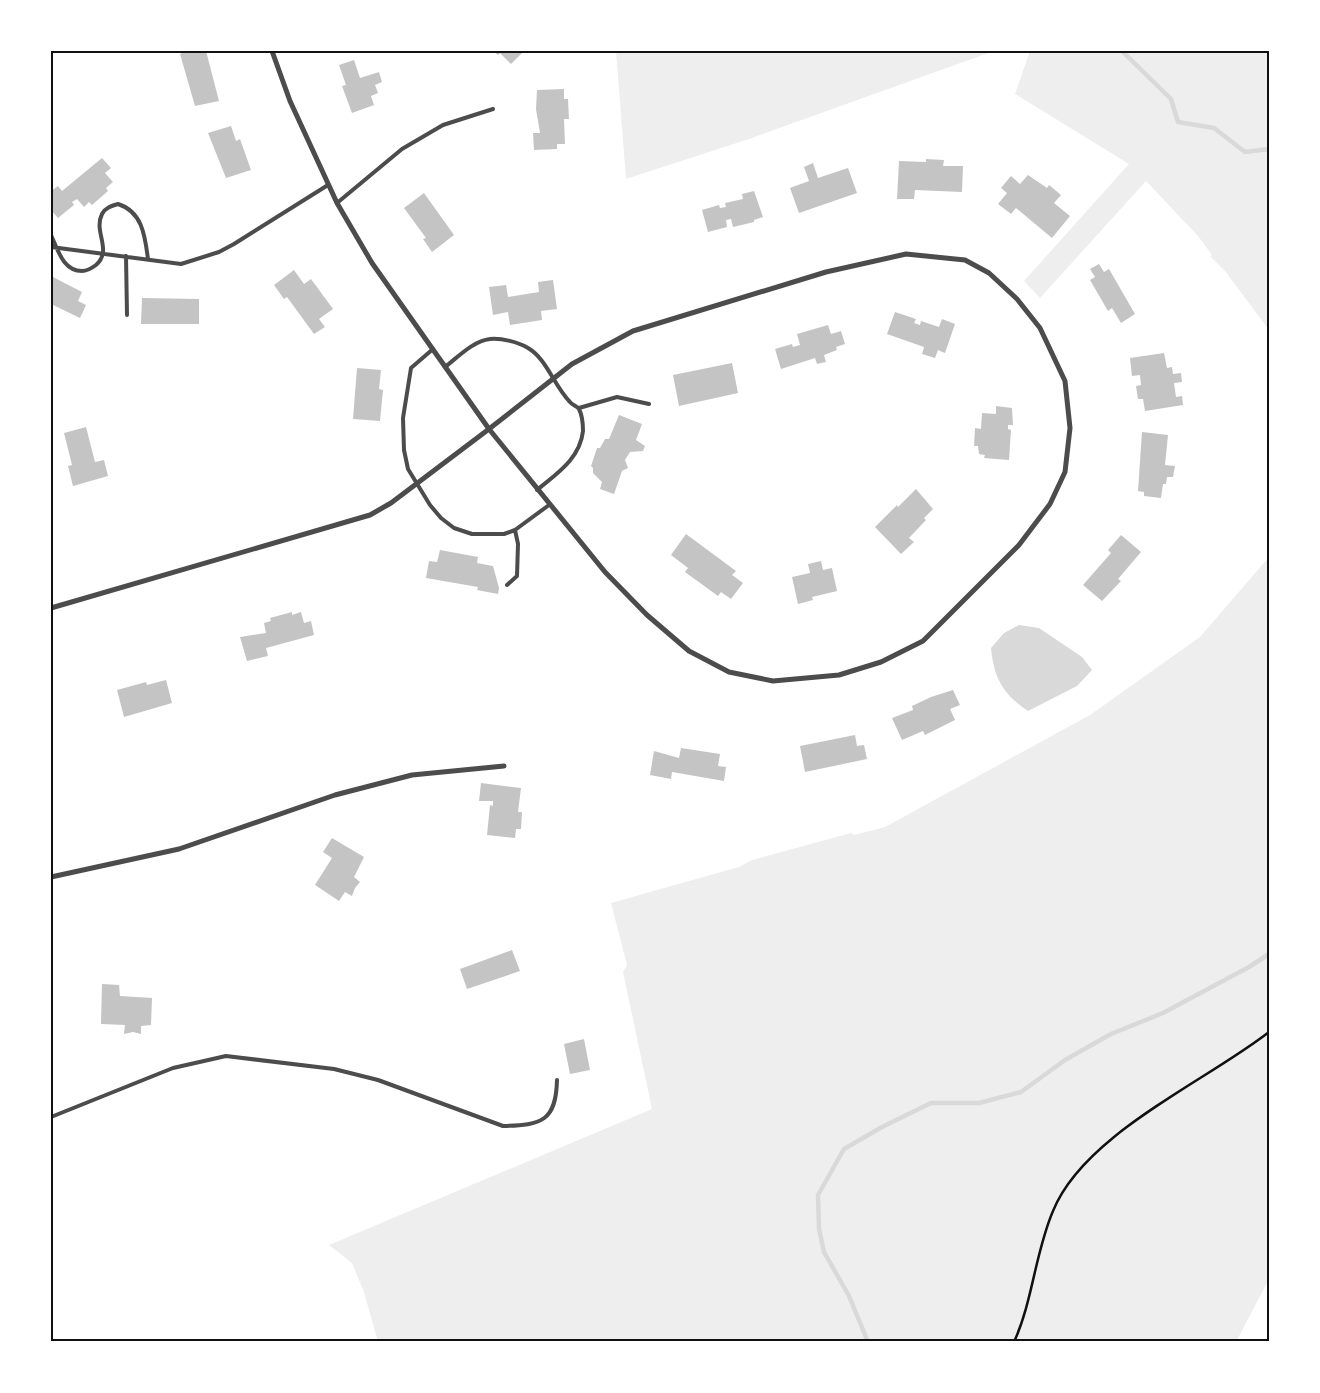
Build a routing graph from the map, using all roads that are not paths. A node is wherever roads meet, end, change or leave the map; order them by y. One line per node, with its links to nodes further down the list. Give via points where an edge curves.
1 (272, 51): 3 (street, via 290,101)
2 (493, 109): 4 (lane, via 443,125 402,149)
3 (328, 185): 4 (street); 10 (lane, via 219,252 181,264)
4 (337, 203): 12 (street, via 372,263)
5 (51, 235): 7 (lane)
6 (51, 247): 7 (lane)
7 (57, 248): 8 (lane); 8 (lane, via 64,263 72,270 92,268)
8 (104, 253): 9 (lane); 10 (lane, via 99,225 101,216 104,210 118,204 133,212 140,223 146,237)
9 (126, 256): 10 (lane); 11 (lane)
10 (148, 259)
11 (127, 315)
12 (433, 349): 13 (street); 18 (lane, via 411,368 403,418 404,450 408,469)
13 (445, 366): 14 (lane, via 476,343 490,339 528,348); 17 (street)
14 (553, 378): 16 (lane, via 569,402); 17 (street); 20 (street, via 633,331 826,272 906,254 965,260 989,273 1017,299 1040,328 1065,381 1070,428 1065,472 1050,504 1019,545 923,641 881,662 839,674 773,681 729,672 689,651 604,572)
15 (649, 404): 16 (lane, via 618,398)
16 (578, 408): 19 (lane, via 583,432 578,449 566,466)
17 (489, 429): 18 (street); 19 (street)
18 (416, 484): 21 (lane, via 440,518 454,528 472,534 504,534); 23 (street, via 370,515)
19 (537, 490): 20 (street)
20 (549, 505): 21 (lane)
21 (515, 530): 22 (lane, via 517,576)
22 (507, 585)
23 (51, 608)
24 (504, 766): 25 (street, via 412,775 335,795 179,849)
25 (51, 877)
26 (557, 1080): 27 (lane, via 552,1112 540,1120 503,1126 378,1080 334,1069 226,1056 174,1068)
27 (51, 1117)

